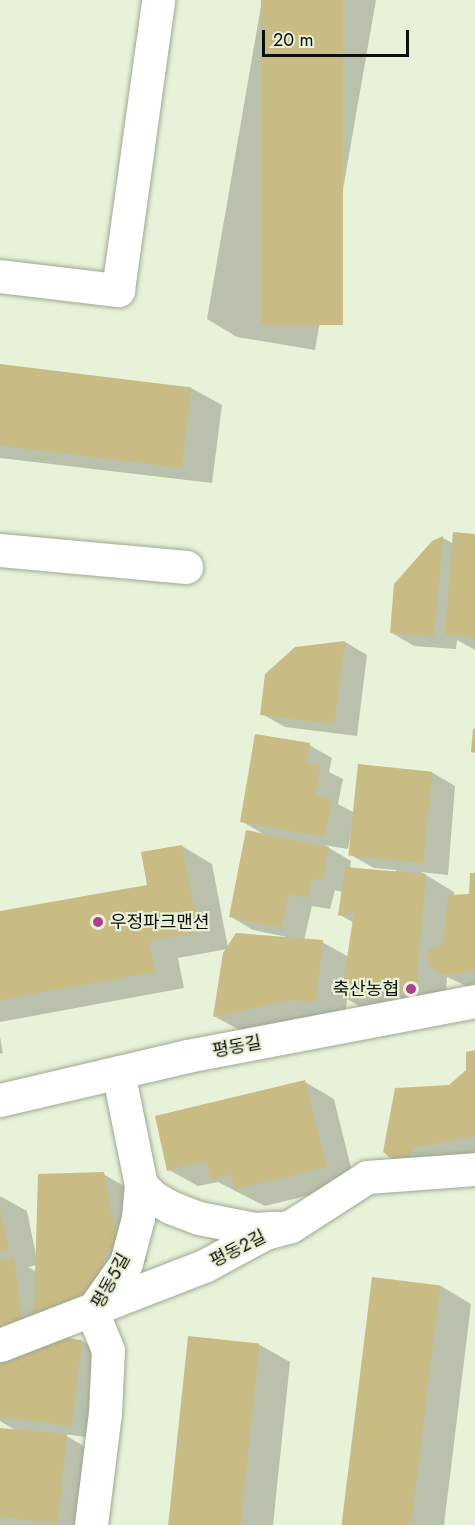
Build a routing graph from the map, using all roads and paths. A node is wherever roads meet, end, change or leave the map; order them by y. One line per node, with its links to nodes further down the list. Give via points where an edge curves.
1 (158, 0): 2 (street, via 118,290)
2 (0, 276)
3 (0, 550): 4 (street)
4 (186, 567)
5 (475, 1001): 6 (street, 평동길)
6 (118, 1072): 7 (street, 평동길); 9 (street, 평동5길)
7 (0, 1100)
8 (475, 1169): 10 (street, 평동2길, via 367,1177)
9 (141, 1185): 10 (street, via 170,1207 198,1218 254,1230); 11 (street, 평동5길, via 138,1218 126,1263)
10 (291, 1226): 11 (street, 평동2길, via 265,1233 204,1266)
11 (92, 1311): 12 (street, 평동2길); 13 (street, 평동5길, via 108,1350 105,1413)
12 (0, 1345)
13 (91, 1525)

